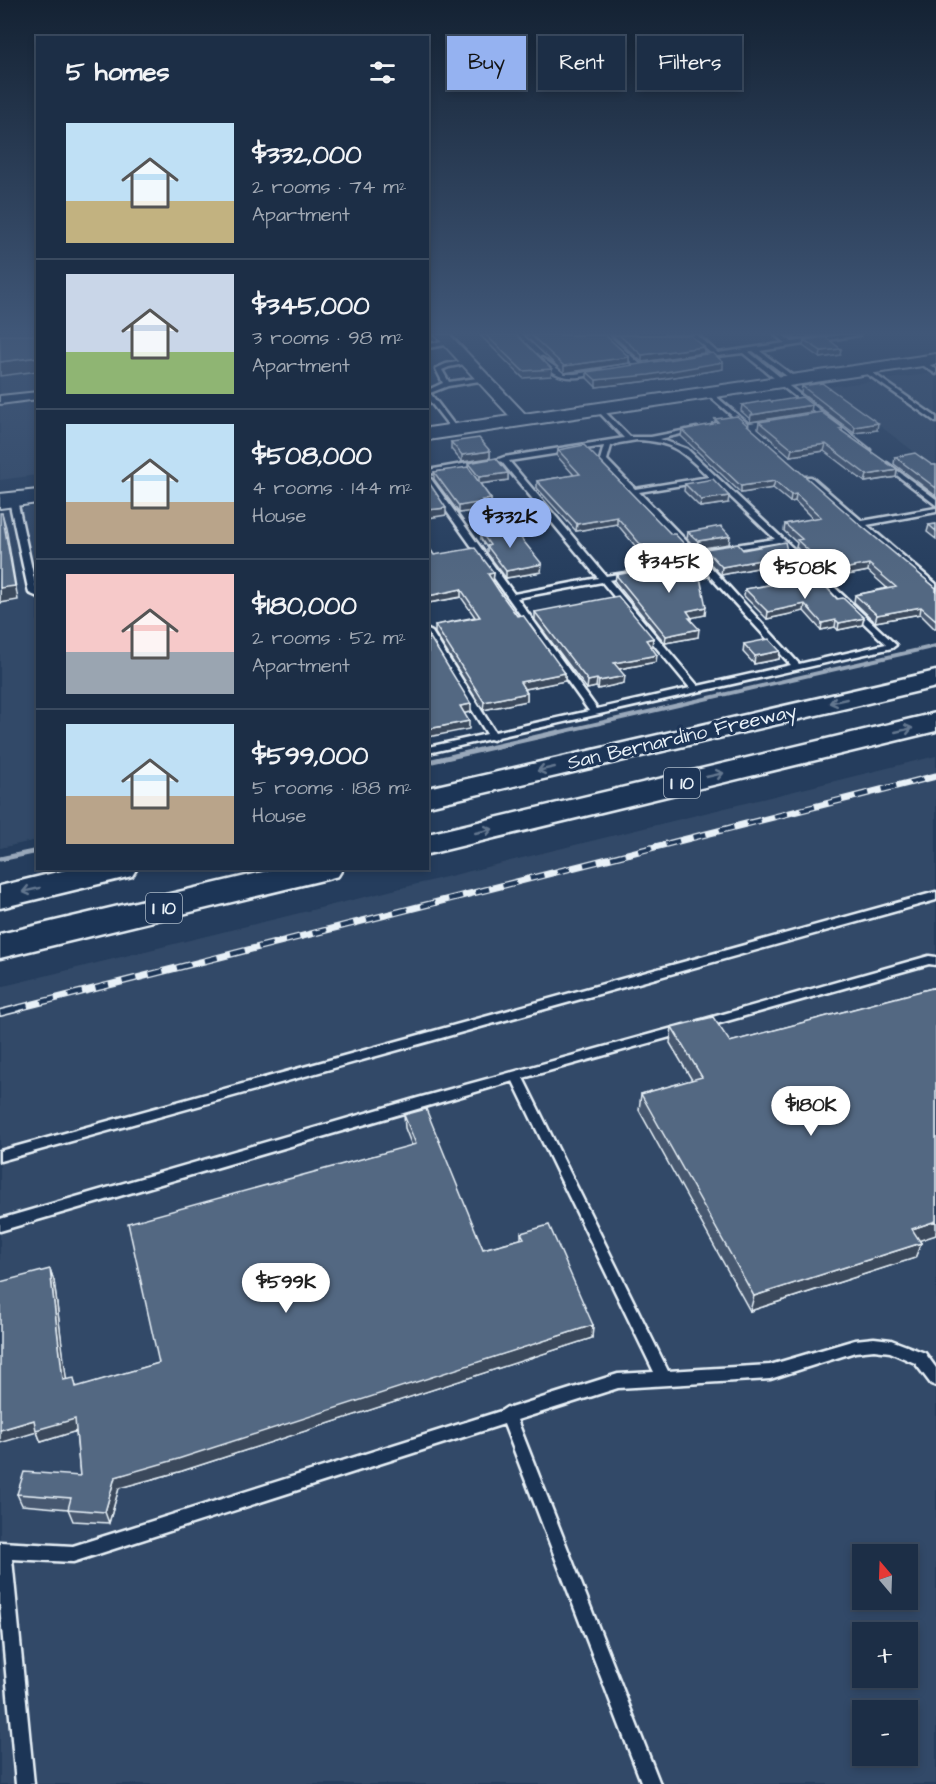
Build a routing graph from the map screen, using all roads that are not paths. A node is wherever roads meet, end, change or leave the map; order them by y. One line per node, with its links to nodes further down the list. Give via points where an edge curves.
1 (446, 418): 9 (lane)
2 (534, 418): 6 (main road)
3 (608, 418): 11 (lane)
4 (738, 418): 7 (lane, via 747,426)
5 (827, 418): 14 (lane)
6 (522, 420): 9 (main road)
7 (758, 425)
8 (701, 428): 12 (lane)
9 (455, 430): 10 (main road)
10 (429, 434)
11 (628, 438): 12 (lane); 13 (lane)
12 (651, 439): 19 (lane, via 685,450)
13 (614, 442): 15 (lane); 22 (lane, via 608,445 603,460)
14 (872, 454)
15 (504, 459): 17 (lane); 32 (lane)
16 (881, 460): 25 (lane)
17 (429, 472)
18 (801, 473): 27 (lane)
19 (714, 478): 22 (lane); 28 (lane)
20 (429, 482): 35 (lane)
21 (36, 484): 23 (main road)
22 (633, 491): 29 (lane)
23 (4, 496): 24 (main road); 34 (lane)
24 (36, 496)
25 (936, 503)
26 (936, 510): 27 (lane)
27 (860, 524): 33 (lane)
28 (780, 540): 29 (lane); 37 (lane, via 892,645)
29 (697, 557): 30 (lane); 37 (lane)
30 (690, 563)
31 (636, 573): 32 (lane)
32 (604, 579): 35 (lane); 39 (lane)
33 (936, 588)
34 (36, 594)
35 (512, 597): 40 (lane)
36 (429, 634): 42 (lane)
37 (797, 667): 39 (lane)
38 (936, 678): 44 (highway, San Bernardino Freeway / I 10, one-way to 44)
39 (696, 690): 40 (lane)
40 (595, 713): 42 (lane)
41 (936, 722): 45 (highway, I 10, one-way to 41)
42 (493, 737): 43 (lane)
43 (429, 750)
44 (429, 797)
45 (429, 844)
46 (113, 870): 50 (highway, one-way to 50)
47 (320, 870): 48 (highway, I 10)
48 (294, 877): 51 (highway, I 10); 53 (highway)
49 (936, 896): 55 (lane)
50 (0, 897)
51 (0, 946)
52 (936, 961): 54 (lane)
53 (0, 963)
54 (516, 1076): 56 (lane); 57 (lane)
55 (0, 1156)
56 (0, 1225)
57 (664, 1378): 58 (lane, via 770,1372 855,1346 874,1344 920,1358); 59 (lane, via 618,1381)
58 (936, 1378)
59 (507, 1414): 60 (lane, via 73,1554); 62 (lane)
60 (2, 1550): 61 (lane)
61 (25, 1784)
62 (651, 1784)

